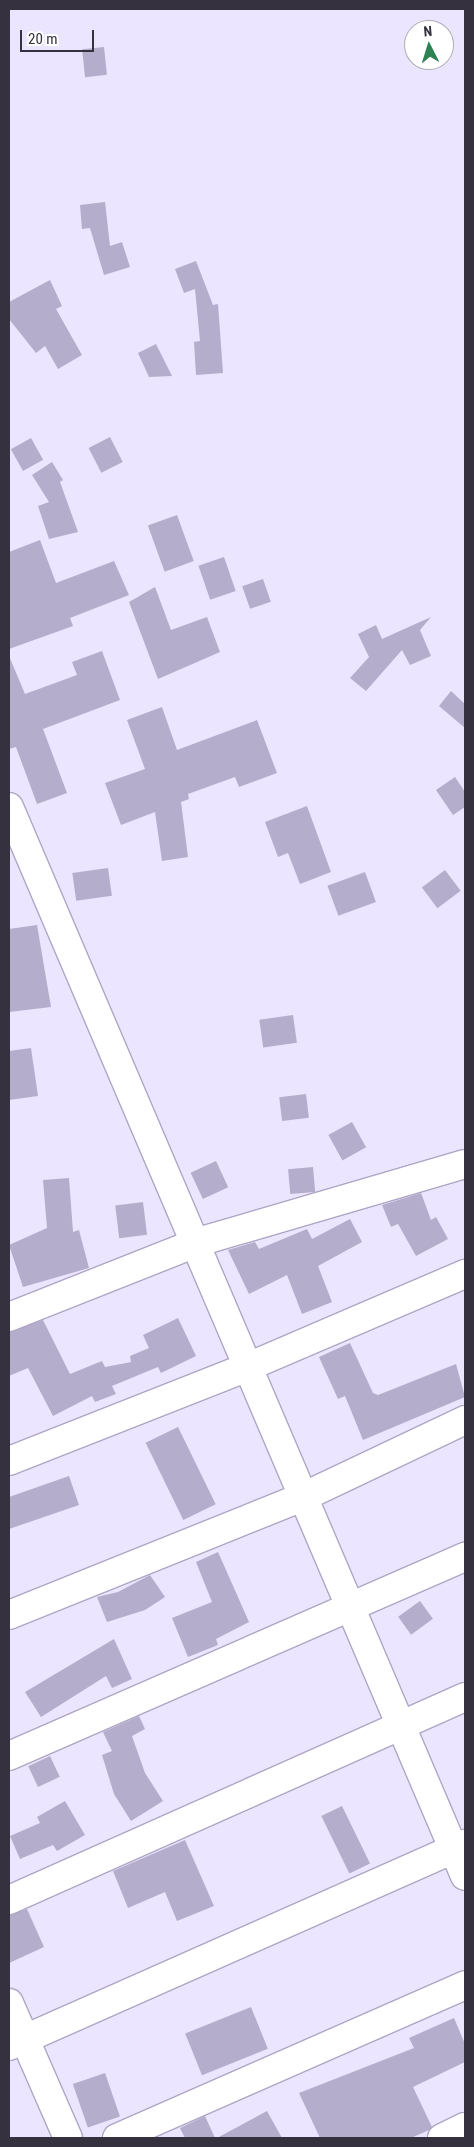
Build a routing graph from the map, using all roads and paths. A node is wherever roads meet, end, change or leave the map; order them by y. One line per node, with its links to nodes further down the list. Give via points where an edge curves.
1 (9, 807): 3 (street)
2 (465, 1164): 3 (street)
3 (198, 1242): 5 (street); 6 (street)
4 (465, 1274): 6 (street)
5 (9, 1316)
6 (250, 1366): 8 (street); 9 (street)
7 (465, 1420): 9 (street)
8 (9, 1462)
9 (305, 1496): 11 (street); 12 (street)
10 (465, 1557): 11 (street)
11 (351, 1604): 14 (street); 15 (street)
12 (9, 1616)
13 (465, 1696): 14 (street)
14 (401, 1724): 16 (street); 18 (street)
15 (9, 1756)
16 (460, 1846): 17 (street); 21 (street)
17 (465, 1876)
18 (9, 1900)
19 (465, 1985): 24 (street)
20 (9, 2003): 21 (street)
21 (17, 2043): 23 (street)
22 (465, 2127): 25 (street)
23 (68, 2138)
24 (117, 2138)
25 (442, 2138)

